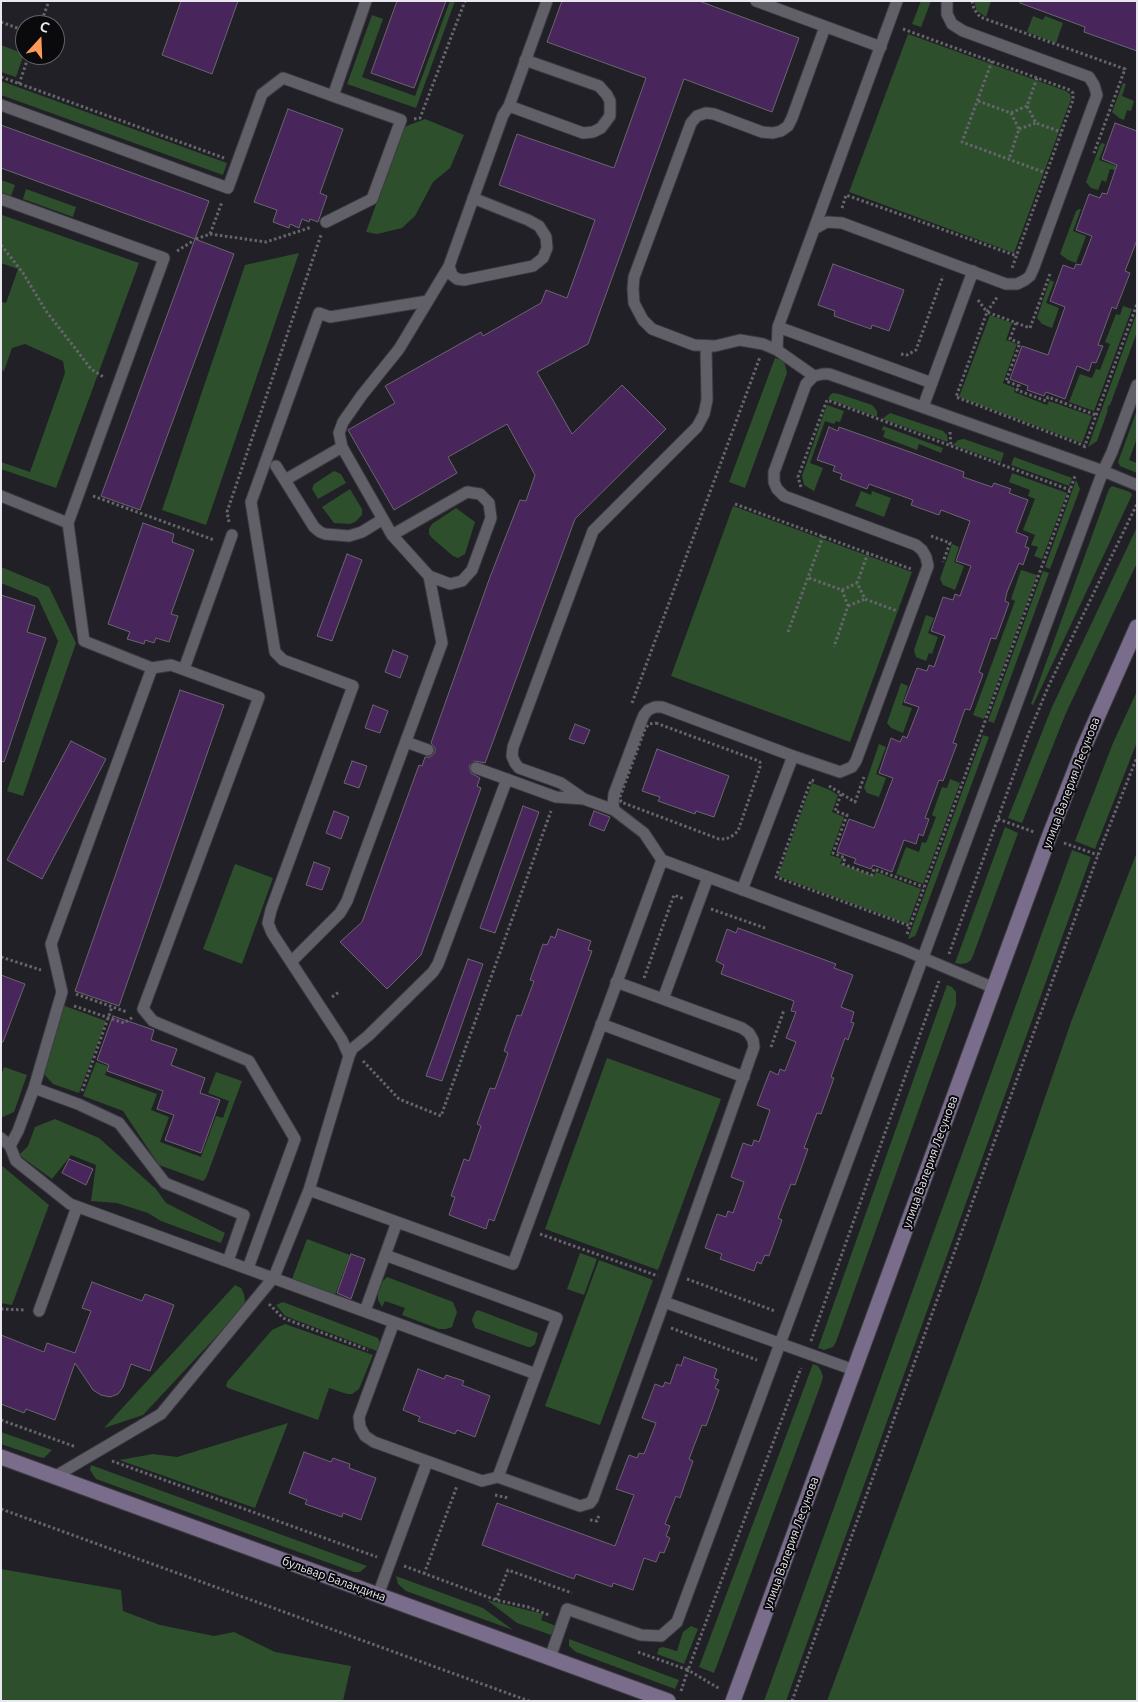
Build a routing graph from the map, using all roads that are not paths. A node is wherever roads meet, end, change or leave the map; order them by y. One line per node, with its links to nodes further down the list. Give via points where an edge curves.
1 (366, 1): 9 (lane)
2 (547, 1): 8 (lane)
3 (756, 1): 6 (lane)
4 (897, 1): 7 (lane)
5 (947, 1): 17 (lane, via 947,14 952,24 963,31 1089,77 1097,95 1030,276 1017,284 1006,284)
6 (825, 27): 7 (lane); 20 (lane, via 792,118 782,131 762,132 706,113 691,123 634,277 633,289 638,312 652,329 694,345)
7 (880, 47): 15 (lane)
8 (526, 60): 11 (lane); 11 (lane, via 599,86 608,95 610,116 601,128 583,133)
9 (333, 96): 10 (lane, via 283,78 262,94 228,188); 14 (lane, via 406,118 372,199)
10 (1, 104)
11 (509, 106): 12 (lane, via 502,115)
12 (473, 198): 16 (lane); 16 (lane, via 540,226 547,248 533,266 464,280 452,275)
13 (1, 199): 33 (lane, via 164,258)
14 (326, 222)
15 (814, 229): 17 (lane, via 827,222 842,223); 19 (lane)
16 (449, 266): 18 (lane)
17 (973, 271): 23 (lane)
18 (428, 301): 26 (lane, via 399,349 343,422 339,433); 51 (lane, via 330,317 319,313 251,502 275,652 283,660 353,686 268,923)
19 (778, 328): 21 (lane); 23 (lane)
20 (706, 346): 21 (lane, via 740,340); 45 (lane, via 707,400 704,414 697,427 593,531 513,747 512,756 520,768 561,783)
21 (777, 350): 22 (lane)
22 (814, 376): 25 (lane, via 829,374); 42 (lane, via 806,384 774,472 777,489 784,496 916,545 922,550 928,566 852,767 846,771 832,771)
23 (932, 383): 25 (lane)
24 (1137, 385): 28 (lane)
25 (923, 407): 28 (lane)
26 (342, 447): 29 (lane); 32 (lane)
27 (276, 466): 29 (lane)
28 (1103, 471): 30 (lane); 50 (lane)
29 (285, 480): 32 (lane, via 314,527 325,534 356,535)
30 (1137, 485)
31 (1, 496): 33 (lane)
32 (383, 519): 34 (lane)
33 (68, 523): 38 (lane, via 84,641)
34 (392, 535): 36 (lane); 36 (lane, via 466,492 480,494 489,503 491,518 472,570 462,581 450,584)
35 (231, 540): 39 (lane)
36 (429, 576): 40 (lane, via 442,642)
37 (1137, 628): 53 (main road, улица Валерия Лесунова, via 1084,747)
38 (152, 668): 39 (lane, via 171,665); 58 (lane, via 51,944 62,992)
39 (184, 670): 65 (lane, via 259,697 143,1009 152,1021 249,1061 295,1139)
40 (406, 742): 41 (lane); 51 (lane, via 347,901 340,913)
41 (428, 750)
42 (793, 756): 46 (lane, via 655,707 644,715 614,794); 49 (lane)
43 (476, 768): 44 (lane)
44 (507, 779): 45 (lane, via 556,797); 56 (lane, via 438,964)
45 (584, 799): 46 (lane)
46 (614, 810): 47 (lane, via 644,833)
47 (662, 860): 48 (lane); 52 (lane)
48 (708, 877): 49 (lane); 54 (lane)
49 (742, 890): 50 (lane)
50 (924, 958): 53 (lane); 71 (lane)
51 (291, 962): 56 (lane)
52 (616, 982): 54 (lane); 55 (lane)
53 (994, 988): 72 (main road, улица Валерия Лесунова)
54 (663, 999): 57 (lane, via 749,1033 754,1047)
55 (601, 1024): 57 (lane); 62 (lane, via 513,1264)
56 (350, 1052): 60 (lane)
57 (744, 1077): 67 (lane)
58 (34, 1088): 59 (lane, via 18,1131); 64 (lane, via 119,1123 166,1183 244,1215)
59 (6, 1142): 61 (lane, via 16,1161)
60 (309, 1190): 62 (lane); 66 (lane)
61 (77, 1207): 64 (lane); 68 (lane)
62 (397, 1222): 63 (lane)
63 (385, 1255): 69 (lane); 73 (lane, via 557,1318)
64 (228, 1261): 65 (lane)
65 (248, 1268): 66 (lane)
66 (274, 1277): 69 (lane); 76 (lane, via 161,1414)
67 (664, 1302): 71 (lane); 77 (lane, via 590,1503 580,1506)
68 (39, 1311)
69 (365, 1311): 70 (lane)
70 (394, 1322): 73 (lane); 75 (lane, via 358,1417 360,1427 374,1442)
71 (781, 1344): 72 (lane); 79 (lane, via 677,1622 661,1636 641,1635 567,1609)
72 (854, 1370): 81 (main road, улица Валерия Лесунова)
73 (536, 1374): 77 (lane)
74 (1, 1458): 76 (main road, бульвар Баландина)
75 (427, 1462): 77 (lane, via 482,1482); 78 (lane)
76 (54, 1477): 78 (main road, бульвар Баландина)
77 (498, 1477)
78 (378, 1595): 79 (main road, бульвар Баландина)
79 (550, 1658): 80 (main road, бульвар Баландина)
80 (674, 1697)
81 (734, 1699)

